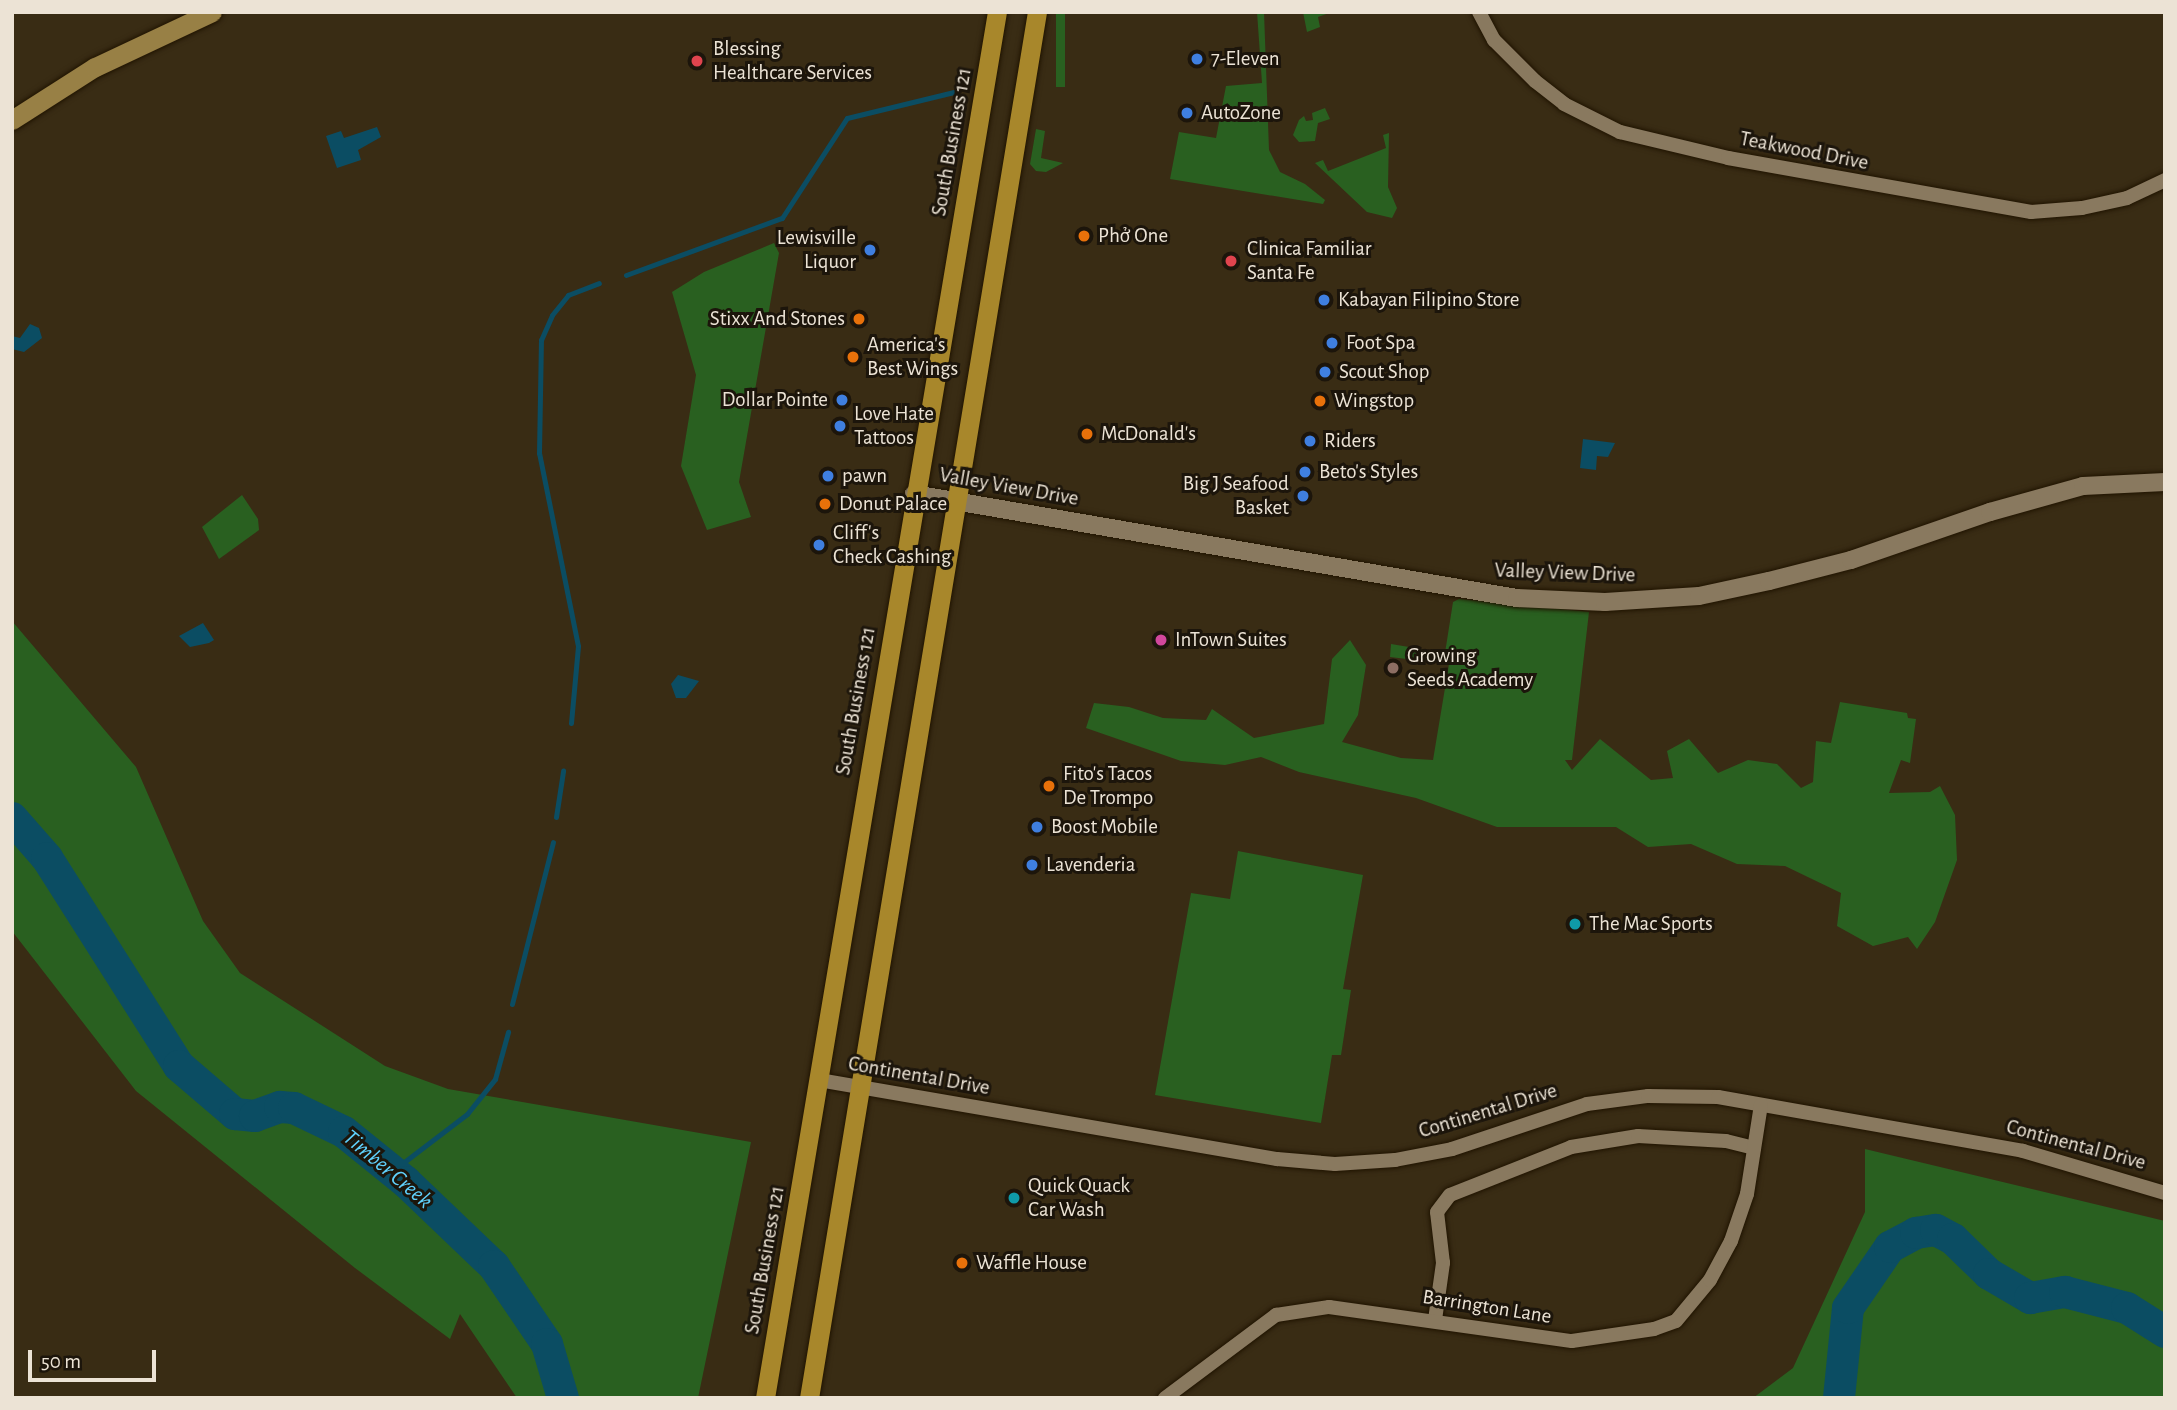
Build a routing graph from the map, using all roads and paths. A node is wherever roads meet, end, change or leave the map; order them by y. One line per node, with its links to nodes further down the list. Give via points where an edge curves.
1 (212, 12): 5 (main road, via 95,67)
2 (997, 12): 8 (main road, South Business 121)
3 (1037, 12): 9 (main road)
4 (1479, 12): 6 (street, Teakwood Drive, via 1507,56 1564,104 1633,135 1751,163 2031,212 2127,198)
5 (12, 120)
6 (2165, 180)
7 (2165, 482): 9 (street, Valley View Drive, via 2083,486 1851,560 1769,581 1699,596 1605,602 1517,598)
8 (914, 494): 9 (street, Valley View Drive); 10 (main road, South Business 121)
9 (958, 501): 11 (main road)
10 (819, 1080): 11 (street, Continental Drive); 16 (main road, South Business 121)
11 (861, 1088): 12 (street, Continental Drive, via 1277,1159 1335,1164 1395,1160 1452,1149 1550,1113 1607,1100 1692,1096); 17 (main road)
12 (1762, 1105): 13 (street, Barrington Lane); 14 (street, Continental Drive, via 2023,1151)
13 (1754, 1148): 15 (street, Barrington Lane, via 1747,1194 1731,1241 1710,1280 1676,1321 1654,1329 1572,1341 1529,1338); 15 (street, via 1726,1141 1638,1136 1571,1147 1450,1195 1437,1212 1443,1263)
14 (2165, 1193)
15 (1435, 1320): 18 (street, Barrington Lane, via 1329,1307 1276,1315)
16 (765, 1398)
17 (809, 1398)
18 (1165, 1398)

